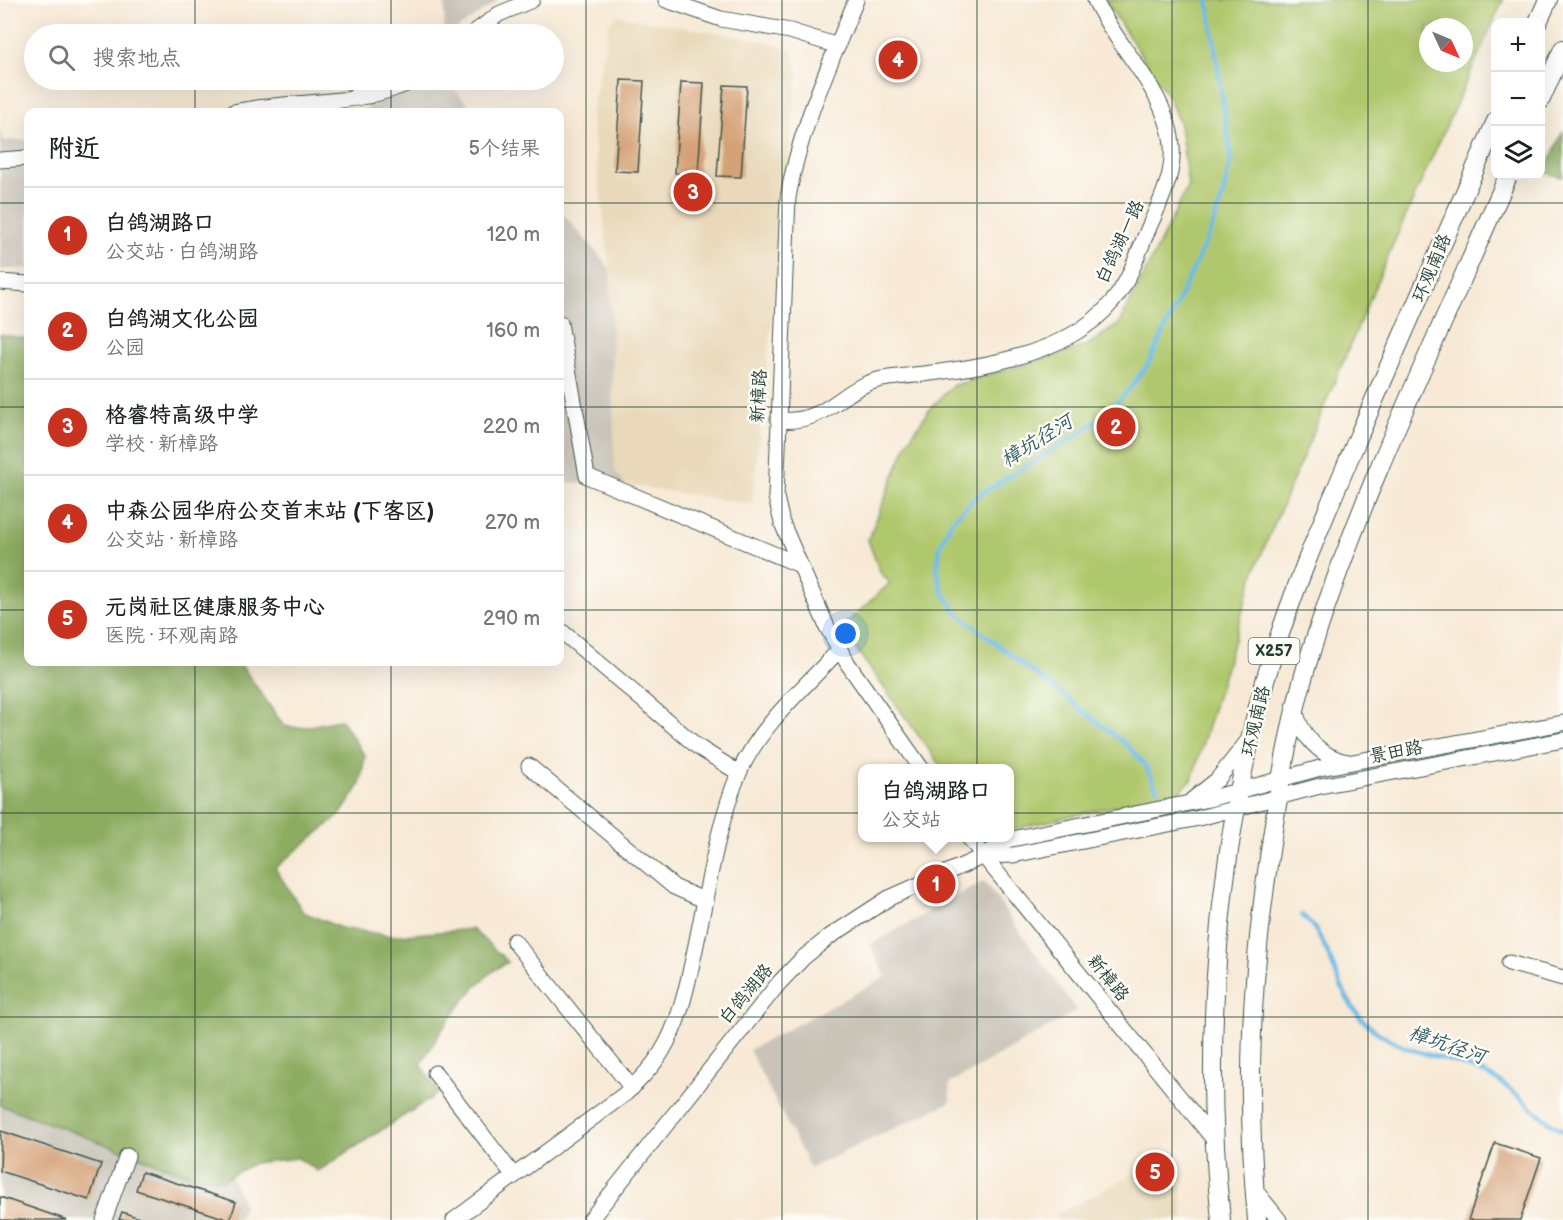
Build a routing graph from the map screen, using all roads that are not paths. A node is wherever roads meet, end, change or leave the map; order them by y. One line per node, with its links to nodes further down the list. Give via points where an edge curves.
1 (532, 0): 7 (street)
2 (666, 0): 8 (street, via 721,19 790,31)
3 (856, 0): 8 (street, 新樟路)
4 (1095, 0): 22 (street, 白鸽湖一路, via 1155,96 1168,126 1173,160 1166,192 1113,302 1075,332 1041,348 965,369 872,381 808,420)
5 (1548, 0): 6 (main road)
6 (1540, 18)
7 (486, 24)
8 (838, 46): 22 (street, 新樟路, via 802,135 788,198)
9 (1563, 49): 12 (main road)
10 (362, 90): 13 (street)
11 (391, 90): 13 (street)
12 (1545, 90)
13 (369, 96): 14 (street)
14 (251, 108)
15 (1494, 126): 28 (main road, 环观南路 / X257, via 1316,536 1276,644)
16 (24, 158): 17 (street)
17 (0, 160)
18 (1506, 180): 26 (main road, 环观南路 / X257, via 1349,544)
19 (0, 282): 20 (street)
20 (24, 284)
21 (564, 347): 23 (street, via 587,476)
22 (778, 420): 23 (street, 新樟路, via 776,497)
23 (800, 565): 25 (street, 新樟路)
24 (564, 633): 33 (street, via 698,747)
25 (839, 650): 31 (street, 新樟路); 33 (street, via 772,723)
26 (1295, 708): 30 (street, via 1300,728 1307,737 1325,753); 34 (main road, 环观南路 / X257)
27 (1563, 723): 30 (street, 景田路)
28 (1252, 734): 35 (main road, 环观南路 / X257); 36 (street, via 1216,780)
29 (1563, 740): 34 (street, 景田路, via 1320,786)
30 (1351, 762): 34 (street, 景田路)
31 (918, 764)
32 (529, 766): 41 (street, via 674,887)
33 (739, 773): 41 (street, via 727,806)
34 (1280, 788): 35 (street, 景田路); 50 (main road, 环观南路 / X257, via 1251,1003 1249,1100)
35 (1239, 799): 36 (street, 白鸽湖路); 40 (street, 白鸽湖路, via 1014,855); 47 (main road, 环观南路 / X257, via 1216,990)
36 (1180, 805): 37 (street, 白鸽湖路)
37 (1014, 839)
38 (973, 842): 40 (street, 新樟路)
39 (1004, 842): 40 (street, 白鸽湖路)
40 (984, 856): 47 (street, 新樟路); 53 (street, 白鸽湖路, via 889,898 803,958)
41 (706, 901): 46 (street, via 685,998 674,1027 662,1052)
42 (514, 941): 46 (street)
43 (1509, 963): 44 (street)
44 (1563, 978)
45 (435, 1073): 49 (street)
46 (632, 1088): 49 (street)
47 (1216, 1142): 54 (main road, 环观南路 / X257)
48 (127, 1155): 51 (street)
49 (514, 1176): 52 (street)
50 (1254, 1189): 55 (main road, 环观南路 / X257); 56 (street)
51 (104, 1220)
52 (454, 1220)
53 (590, 1220)
54 (1221, 1220)
55 (1257, 1220)
56 (1279, 1220)

